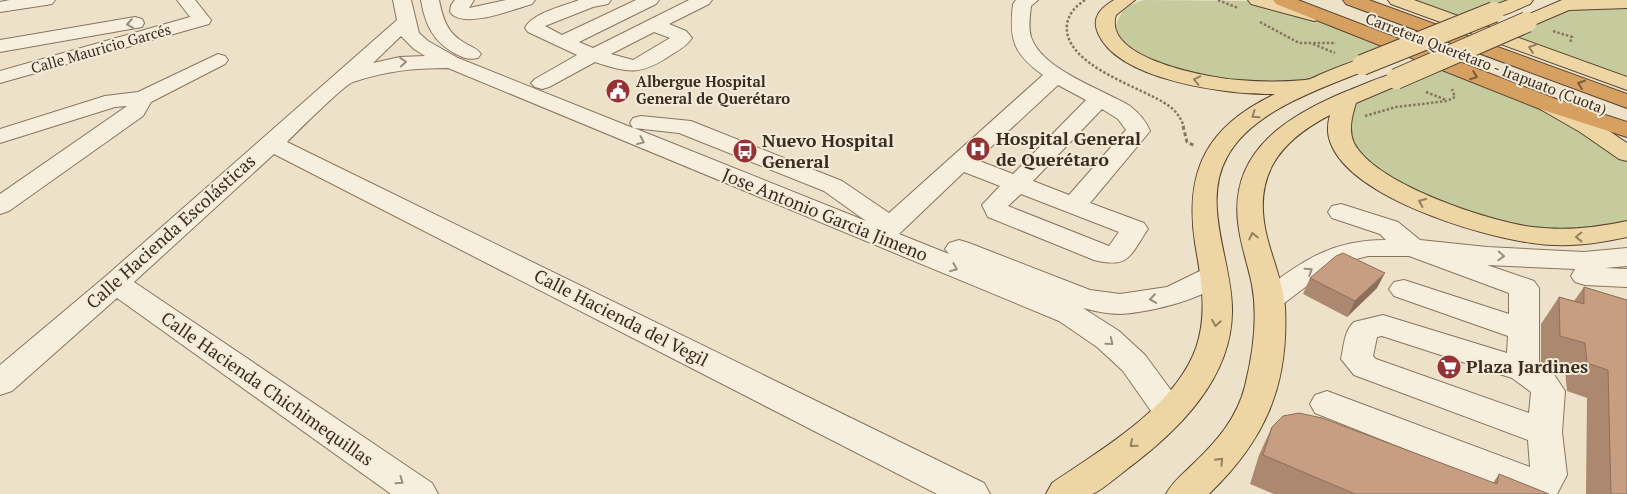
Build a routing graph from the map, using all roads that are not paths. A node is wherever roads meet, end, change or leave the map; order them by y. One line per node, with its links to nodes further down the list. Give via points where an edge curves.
1 (46, 0): 19 (street)
2 (402, 0): 22 (street)
3 (430, 0): 27 (street, via 435,24)
4 (465, 0): 5 (street, via 460,4 459,12 469,15)
5 (526, 0)
6 (602, 0): 24 (street, via 535,26)
7 (650, 0): 24 (street)
8 (703, 0): 23 (street)
9 (1126, 0): 35 (main road, one-way to 9, via 1270,88 1232,86 1180,76 1138,60 1114,44 1105,28 1108,12)
10 (1282, 0): 21 (highway)
11 (1317, 0): 42 (highway, Carretera Querétaro - Irapuato (Cuota))
12 (1352, 0): 39 (highway, Carretera Querétaro - Irapuato (Cuota), one-way to 12)
13 (1397, 0): 28 (main road, one-way to 13)
14 (1524, 0): 35 (main road, bridge)
15 (1018, 2): 30 (street, via 1021,37 1031,55)
16 (1571, 2): 17 (main road); 41 (main road, bridge, via 1396,79)
17 (1627, 3)
18 (1250, 6): 21 (main road)
19 (0, 7)
20 (194, 11): 25 (street, one-way to 25); 31 (street, Calle Mauricio Garcés)
21 (1331, 19): 40 (highway, one-way to 40)
22 (406, 22): 27 (street, via 410,35 421,45); 33 (street, Calle Hacienda Escolásticas)
23 (653, 25): 26 (street); 26 (street, via 679,35 681,40 631,66)
24 (563, 42): 26 (street)
25 (0, 46)
26 (594, 54): 34 (street)
27 (457, 56): 33 (street, Calle Hacienda Escolásticas, one-way to 27, via 379,66); 34 (street, Jose Antonio Garcia Jimeno); 52 (street, Jose Antonio Garcia Jimeno, one-way to 52)
28 (1561, 58): 32 (main road); 36 (main road)
29 (218, 60): 37 (street)
30 (1056, 75): 38 (street); 47 (street)
31 (0, 78)
32 (1627, 78)
33 (341, 82): 45 (street, Calle Hacienda Escolásticas)
34 (542, 83): 52 (street, Jose Antonio Garcia Jimeno)
35 (1315, 84): 56 (main road, one-way to 56, via 1256,114 1232,134 1214,157 1208,172 1205,205)
36 (1627, 84)
37 (143, 98): 44 (street, via 113,101); 50 (street, via 136,111)
38 (1099, 99): 48 (street); 49 (street, via 1131,118 1138,131)
39 (1627, 101)
40 (1548, 104): 43 (highway); 46 (main road)
41 (1343, 110): 53 (main road, one-way to 41, via 1591,237 1512,231 1460,217 1407,195 1355,160 1340,137); 62 (main road, one-way to 41, via 1251,229 1252,187 1266,154 1284,134 1306,120)
42 (1627, 117)
43 (1627, 130)
44 (0, 136)
45 (270, 143): 58 (street, Calle Hacienda Escolásticas); 70 (street, Calle Hacienda del Vegil)
46 (1627, 154)
47 (960, 162): 48 (street); 52 (street)
48 (1016, 184): 49 (street); 49 (street, via 994,205 997,211 1104,254 1112,256 1118,253 1134,229)
49 (1074, 205)
50 (0, 206)
51 (1341, 212): 54 (street, via 1389,228)
52 (885, 227): 59 (street, Jose Antonio Garcia Jimeno)
53 (1627, 229)
54 (1412, 248): 55 (street, one-way to 55, via 1584,261); 60 (street); 62 (street, one-way to 54, via 1335,256 1368,248)
55 (1627, 258)
56 (1214, 275): 59 (street, Jose Antonio Garcia Jimeno, one-way to 59, via 1174,296 1120,304); 67 (main road, one-way to 67, via 1218,311 1211,348 1202,369)
57 (1627, 278): 60 (street, via 1532,274)
58 (116, 283): 65 (street, Calle Hacienda Escolásticas); 69 (street, Calle Hacienda Chichimequillas, one-way to 69)
59 (1018, 283): 67 (street, Jose Antonio Garcia Jimeno, one-way to 67, via 1108,339 1134,363)
60 (1524, 288): 63 (street)
61 (1404, 290): 63 (street)
62 (1269, 300): 72 (main road, one-way to 62, via 1225,457 1259,400 1267,361)
63 (1522, 330): 64 (street)
64 (1523, 370): 68 (street, via 1541,380 1548,391); 68 (street, via 1383,325 1362,332 1357,356 1360,363 1371,370)
65 (0, 382)
66 (1327, 404): 68 (street, via 1533,484 1542,485 1548,481)
67 (1170, 412): 71 (main road, one-way to 71, via 1125,451)
68 (1545, 432)
69 (418, 494)
70 (971, 494)
71 (1065, 494)
72 (1185, 494)

